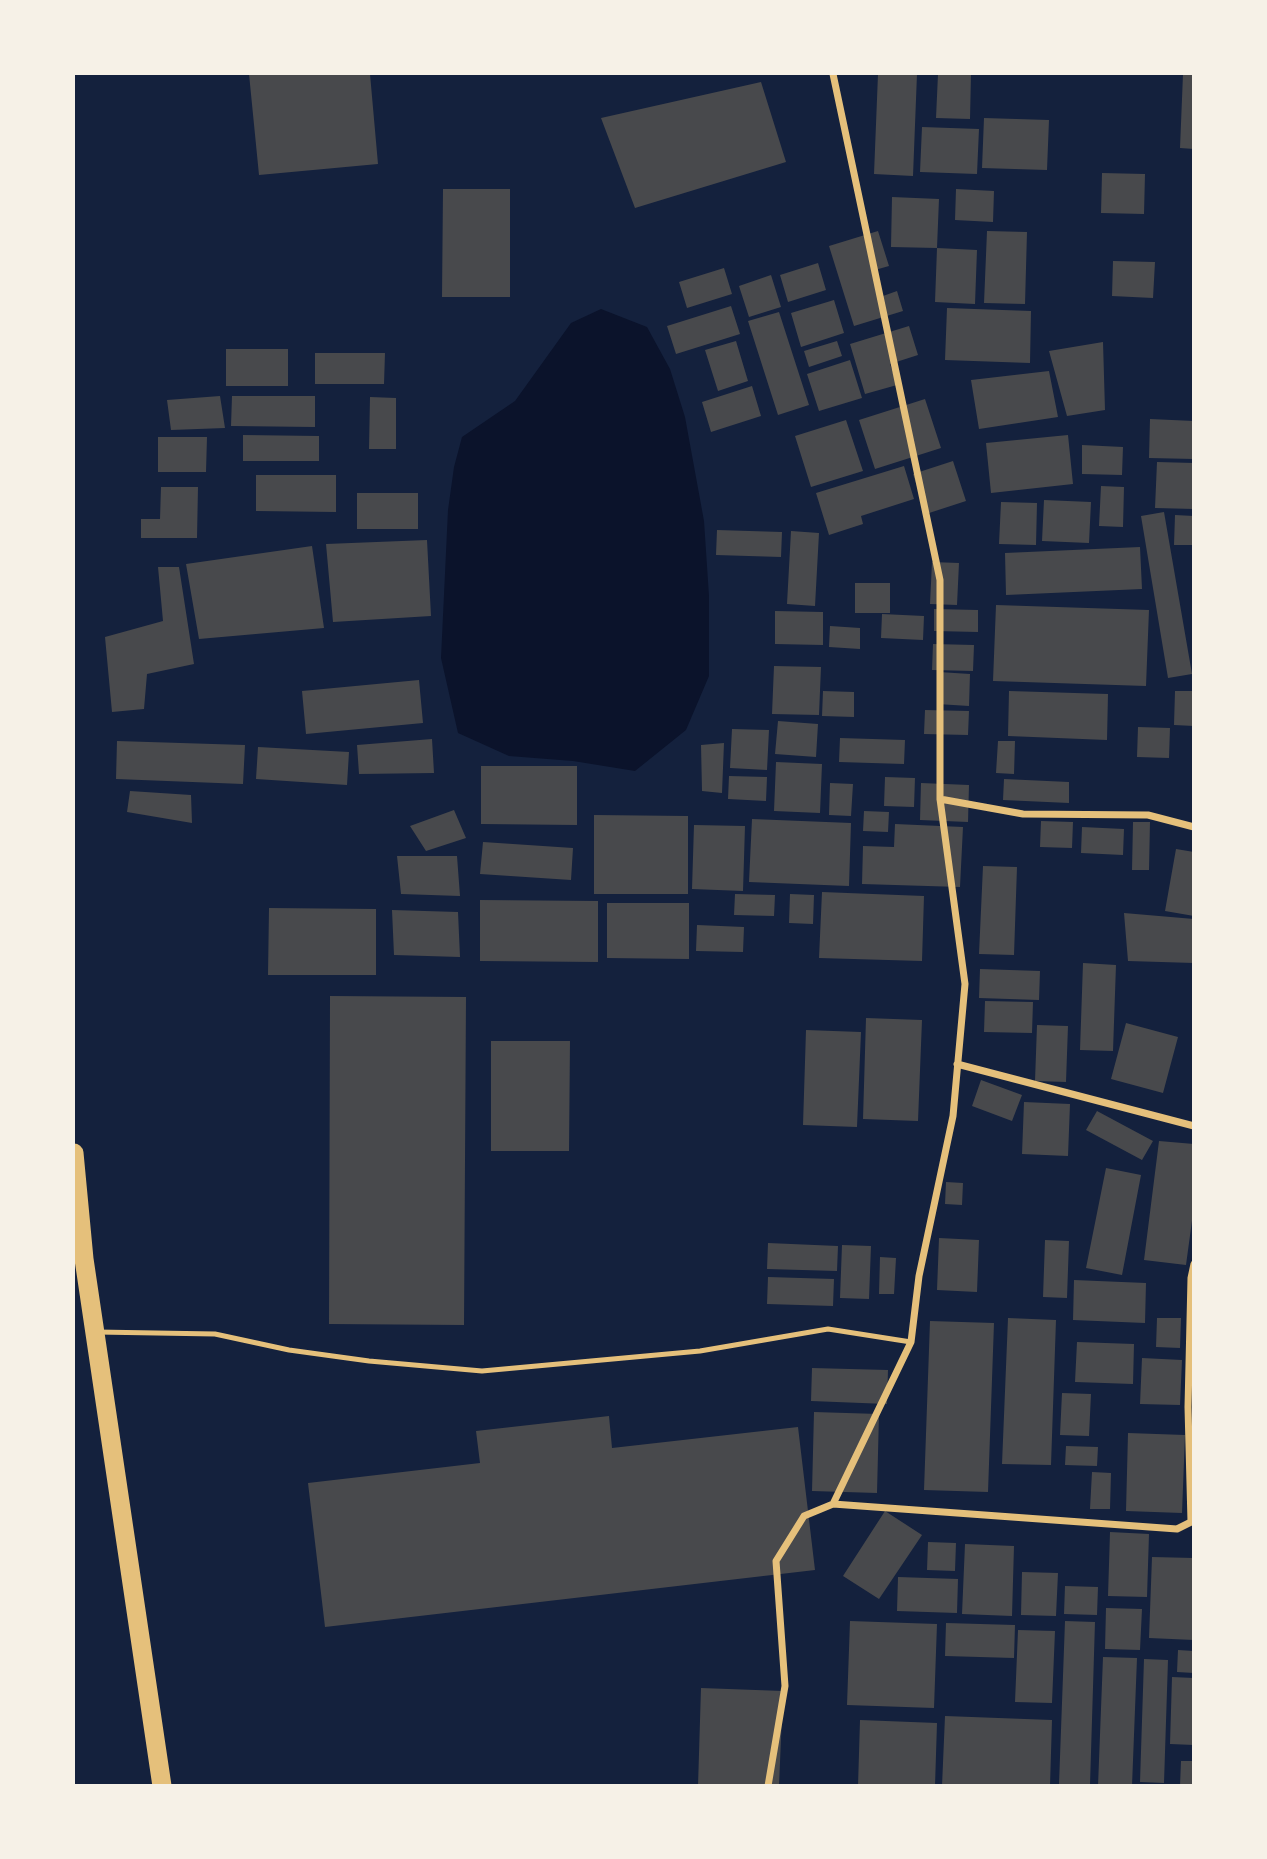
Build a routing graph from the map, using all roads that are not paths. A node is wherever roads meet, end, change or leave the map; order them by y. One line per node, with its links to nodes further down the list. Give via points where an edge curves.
1 (833, 74): 2 (street, via 940,580)
2 (940, 799): 3 (street, via 1023,814 1148,816); 4 (street, via 965,984)
3 (1194, 827)
4 (957, 1065): 5 (street); 9 (street, via 953,1116 919,1276)
5 (1194, 1126)
6 (74, 1153): 8 (highway)
7 (1194, 1264): 10 (street, via 1188,1407 1191,1522 1177,1529)
8 (94, 1332): 9 (lane, via 215,1334 289,1350 482,1371 700,1351 828,1329); 11 (highway)
9 (911, 1342): 10 (street)
10 (833, 1504): 12 (street, via 804,1516 776,1561 785,1686)
11 (162, 1786)
12 (768, 1786)

